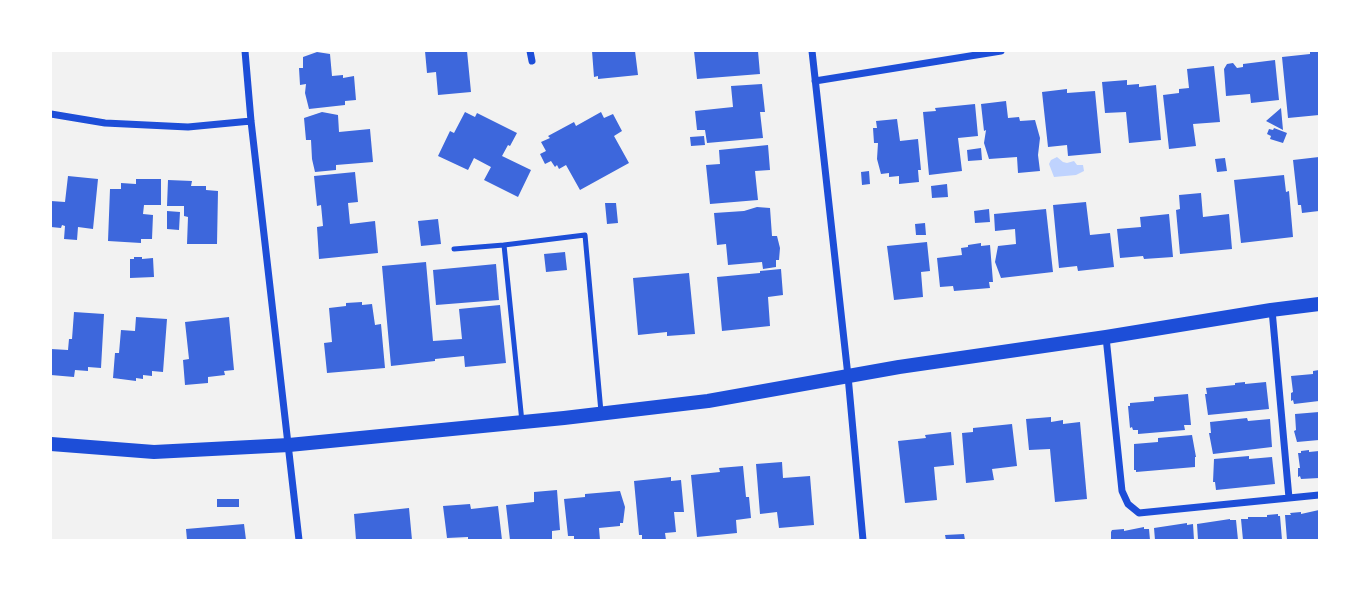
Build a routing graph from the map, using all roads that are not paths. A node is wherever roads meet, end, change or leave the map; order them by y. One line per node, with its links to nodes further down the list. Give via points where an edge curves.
1 (245, 51): 8 (street)
2 (530, 51): 5 (street)
3 (812, 51): 6 (street)
4 (1000, 51): 6 (street)
5 (532, 61)
6 (815, 80): 14 (street)
7 (51, 114): 8 (street, via 105,123 188,127)
8 (251, 121): 18 (street)
9 (504, 245): 10 (lane); 15 (lane, via 585,235); 16 (lane)
10 (454, 249)
11 (1319, 304): 12 (main road)
12 (1271, 310): 13 (main road); 20 (street)
13 (1106, 337): 14 (main road); 20 (street, via 1122,491 1128,504 1139,513)
14 (848, 376): 15 (main road); 22 (street)
15 (601, 414): 16 (main road)
16 (522, 422): 18 (main road)
17 (51, 444): 18 (main road, via 154,452)
18 (289, 445): 21 (street)
19 (1319, 495): 20 (street)
20 (1289, 498)
21 (299, 540)
22 (863, 540)

